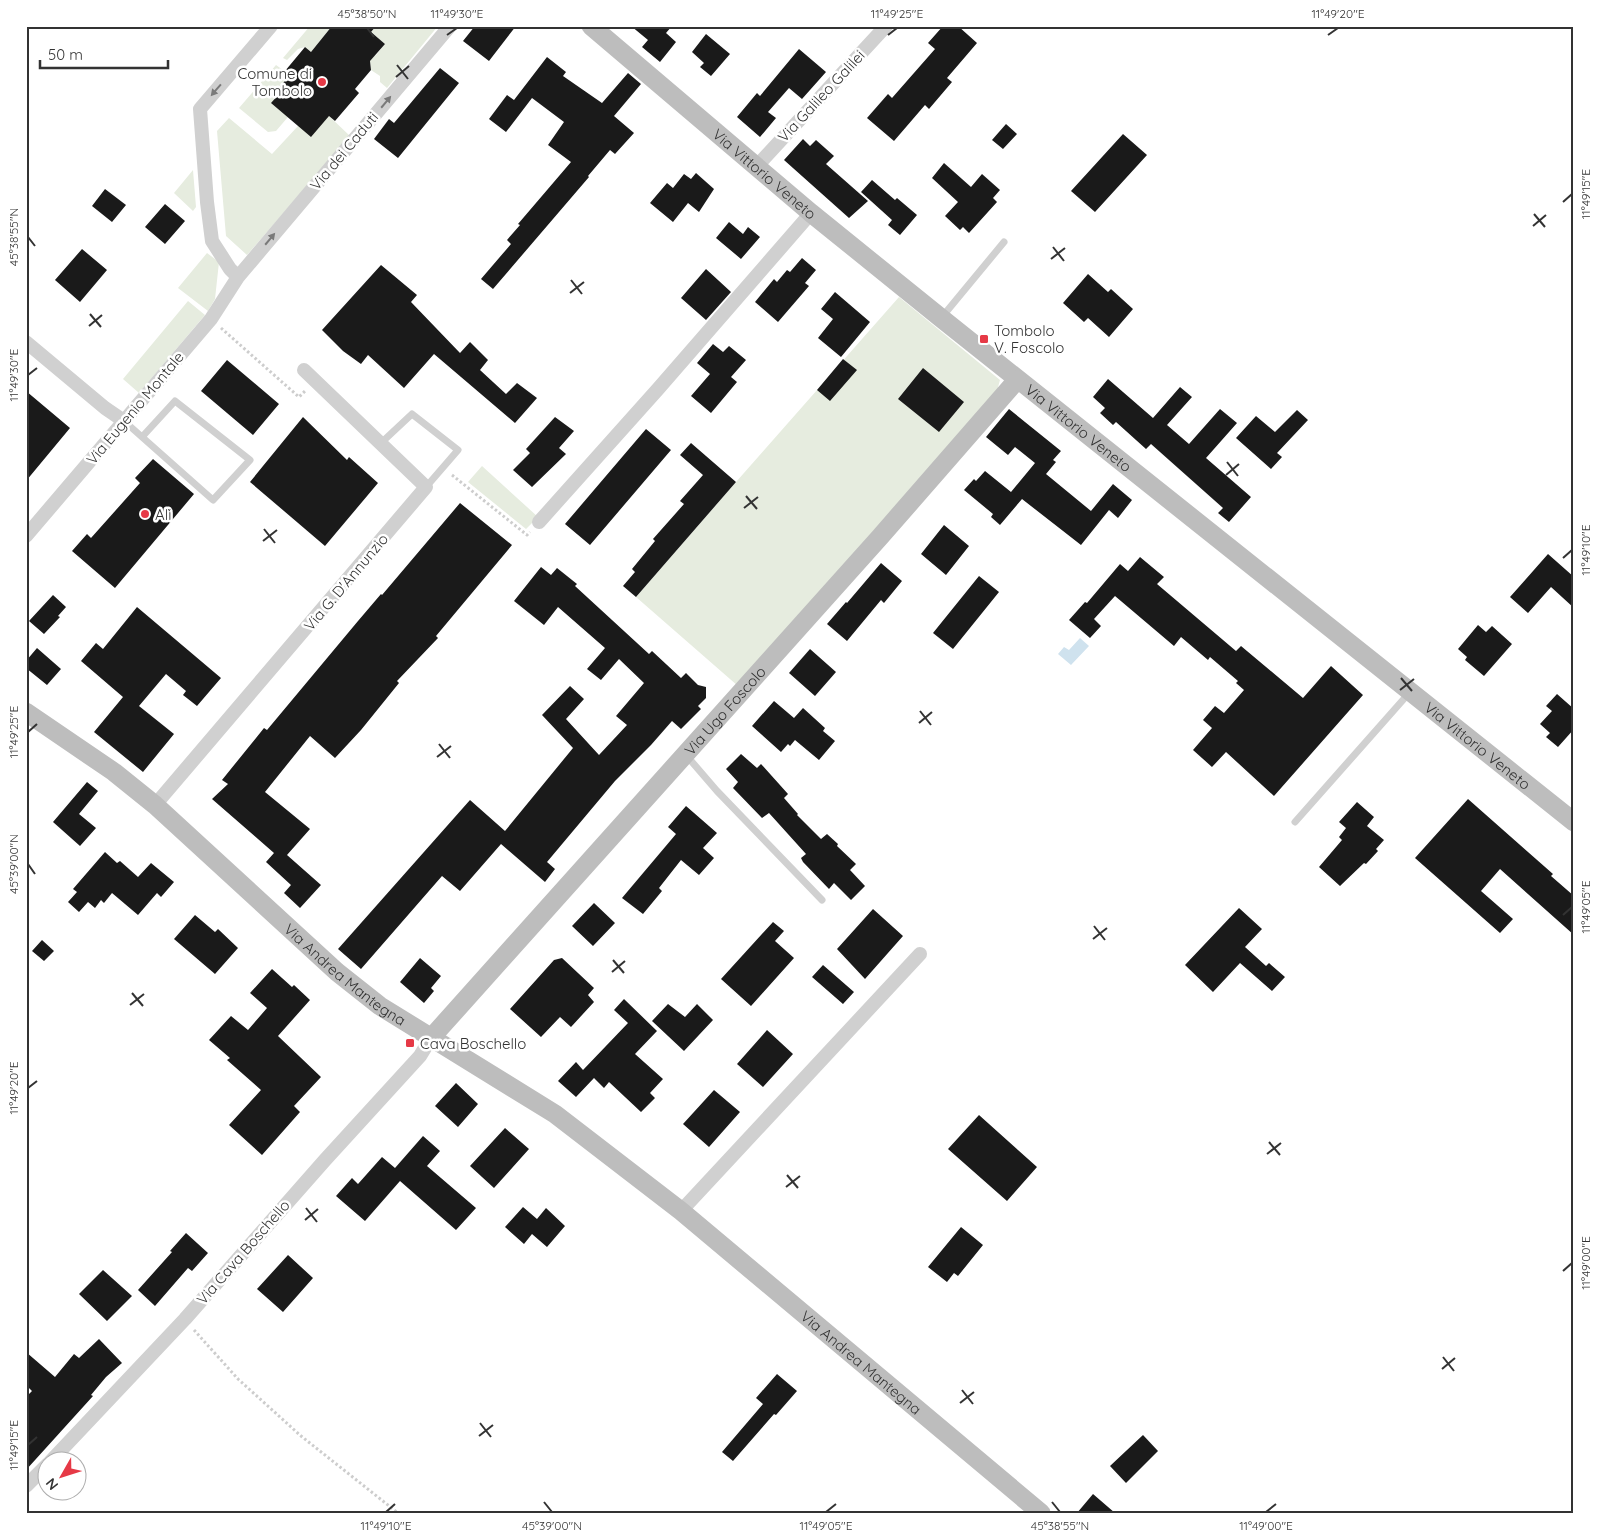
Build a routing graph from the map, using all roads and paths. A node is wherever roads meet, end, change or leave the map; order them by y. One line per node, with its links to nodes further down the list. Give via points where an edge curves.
1 (271, 26): 8 (street, one-way to 8, via 200,109 212,241)
2 (450, 26): 8 (street, Via dei Caduti, one-way to 2)
3 (592, 26): 5 (main road, Via Vittorio Veneto)
4 (886, 26): 5 (street, Via Galileo Galilei)
5 (757, 166): 6 (main road, Via Vittorio Veneto)
6 (811, 213): 9 (main road, Via Vittorio Veneto); 20 (street)
7 (1004, 242): 9 (lane)
8 (238, 277): 10 (street, Via Eugenio Montale)
9 (941, 318): 14 (main road, Via Vittorio Veneto)
10 (211, 319): 13 (path, via 299,397); 15 (street, Via Eugenio Montale)
11 (26, 342): 15 (street)
12 (304, 370): 13 (street)
13 (315, 380): 17 (street)
14 (1017, 380): 22 (main road, Via Vittorio Veneto); 24 (main road, Via Ugo Foscolo)
15 (124, 421): 16 (lane); 21 (street, Via Eugenio Montale)
16 (142, 437): 16 (lane, via 175,401 250,460 213,500)
17 (381, 443): 18 (lane, via 412,414 458,450); 19 (street)
18 (443, 468): 19 (lane); 20 (path, via 528,535)
19 (426, 487): 25 (street, Via G. D'Annunzio)
20 (539, 522)
21 (26, 536)
22 (1410, 692): 26 (lane); 27 (main road, Via Vittorio Veneto)
23 (26, 712): 25 (main road, Via Andrea Mantegna, via 114,772)
24 (685, 755): 28 (lane); 30 (main road, Via Ugo Foscolo)
25 (155, 805): 30 (main road, Via Andrea Mantegna, via 337,972 380,1006)
26 (1295, 822)
27 (1574, 822)
28 (822, 900)
29 (920, 954): 31 (street)
30 (431, 1038): 31 (main road, Via Andrea Mantegna, via 555,1114); 32 (street, Via Cava Boschello, via 420,1056)
31 (681, 1211): 37 (main road, Via Andrea Mantegna)
32 (185, 1319): 33 (street, Via Cava Boschello); 36 (path, via 238,1379 301,1436)
33 (59, 1452)
34 (38, 1474): 35 (street, Via Cava Boschello)
35 (26, 1486)
36 (398, 1513)
37 (1041, 1513)

